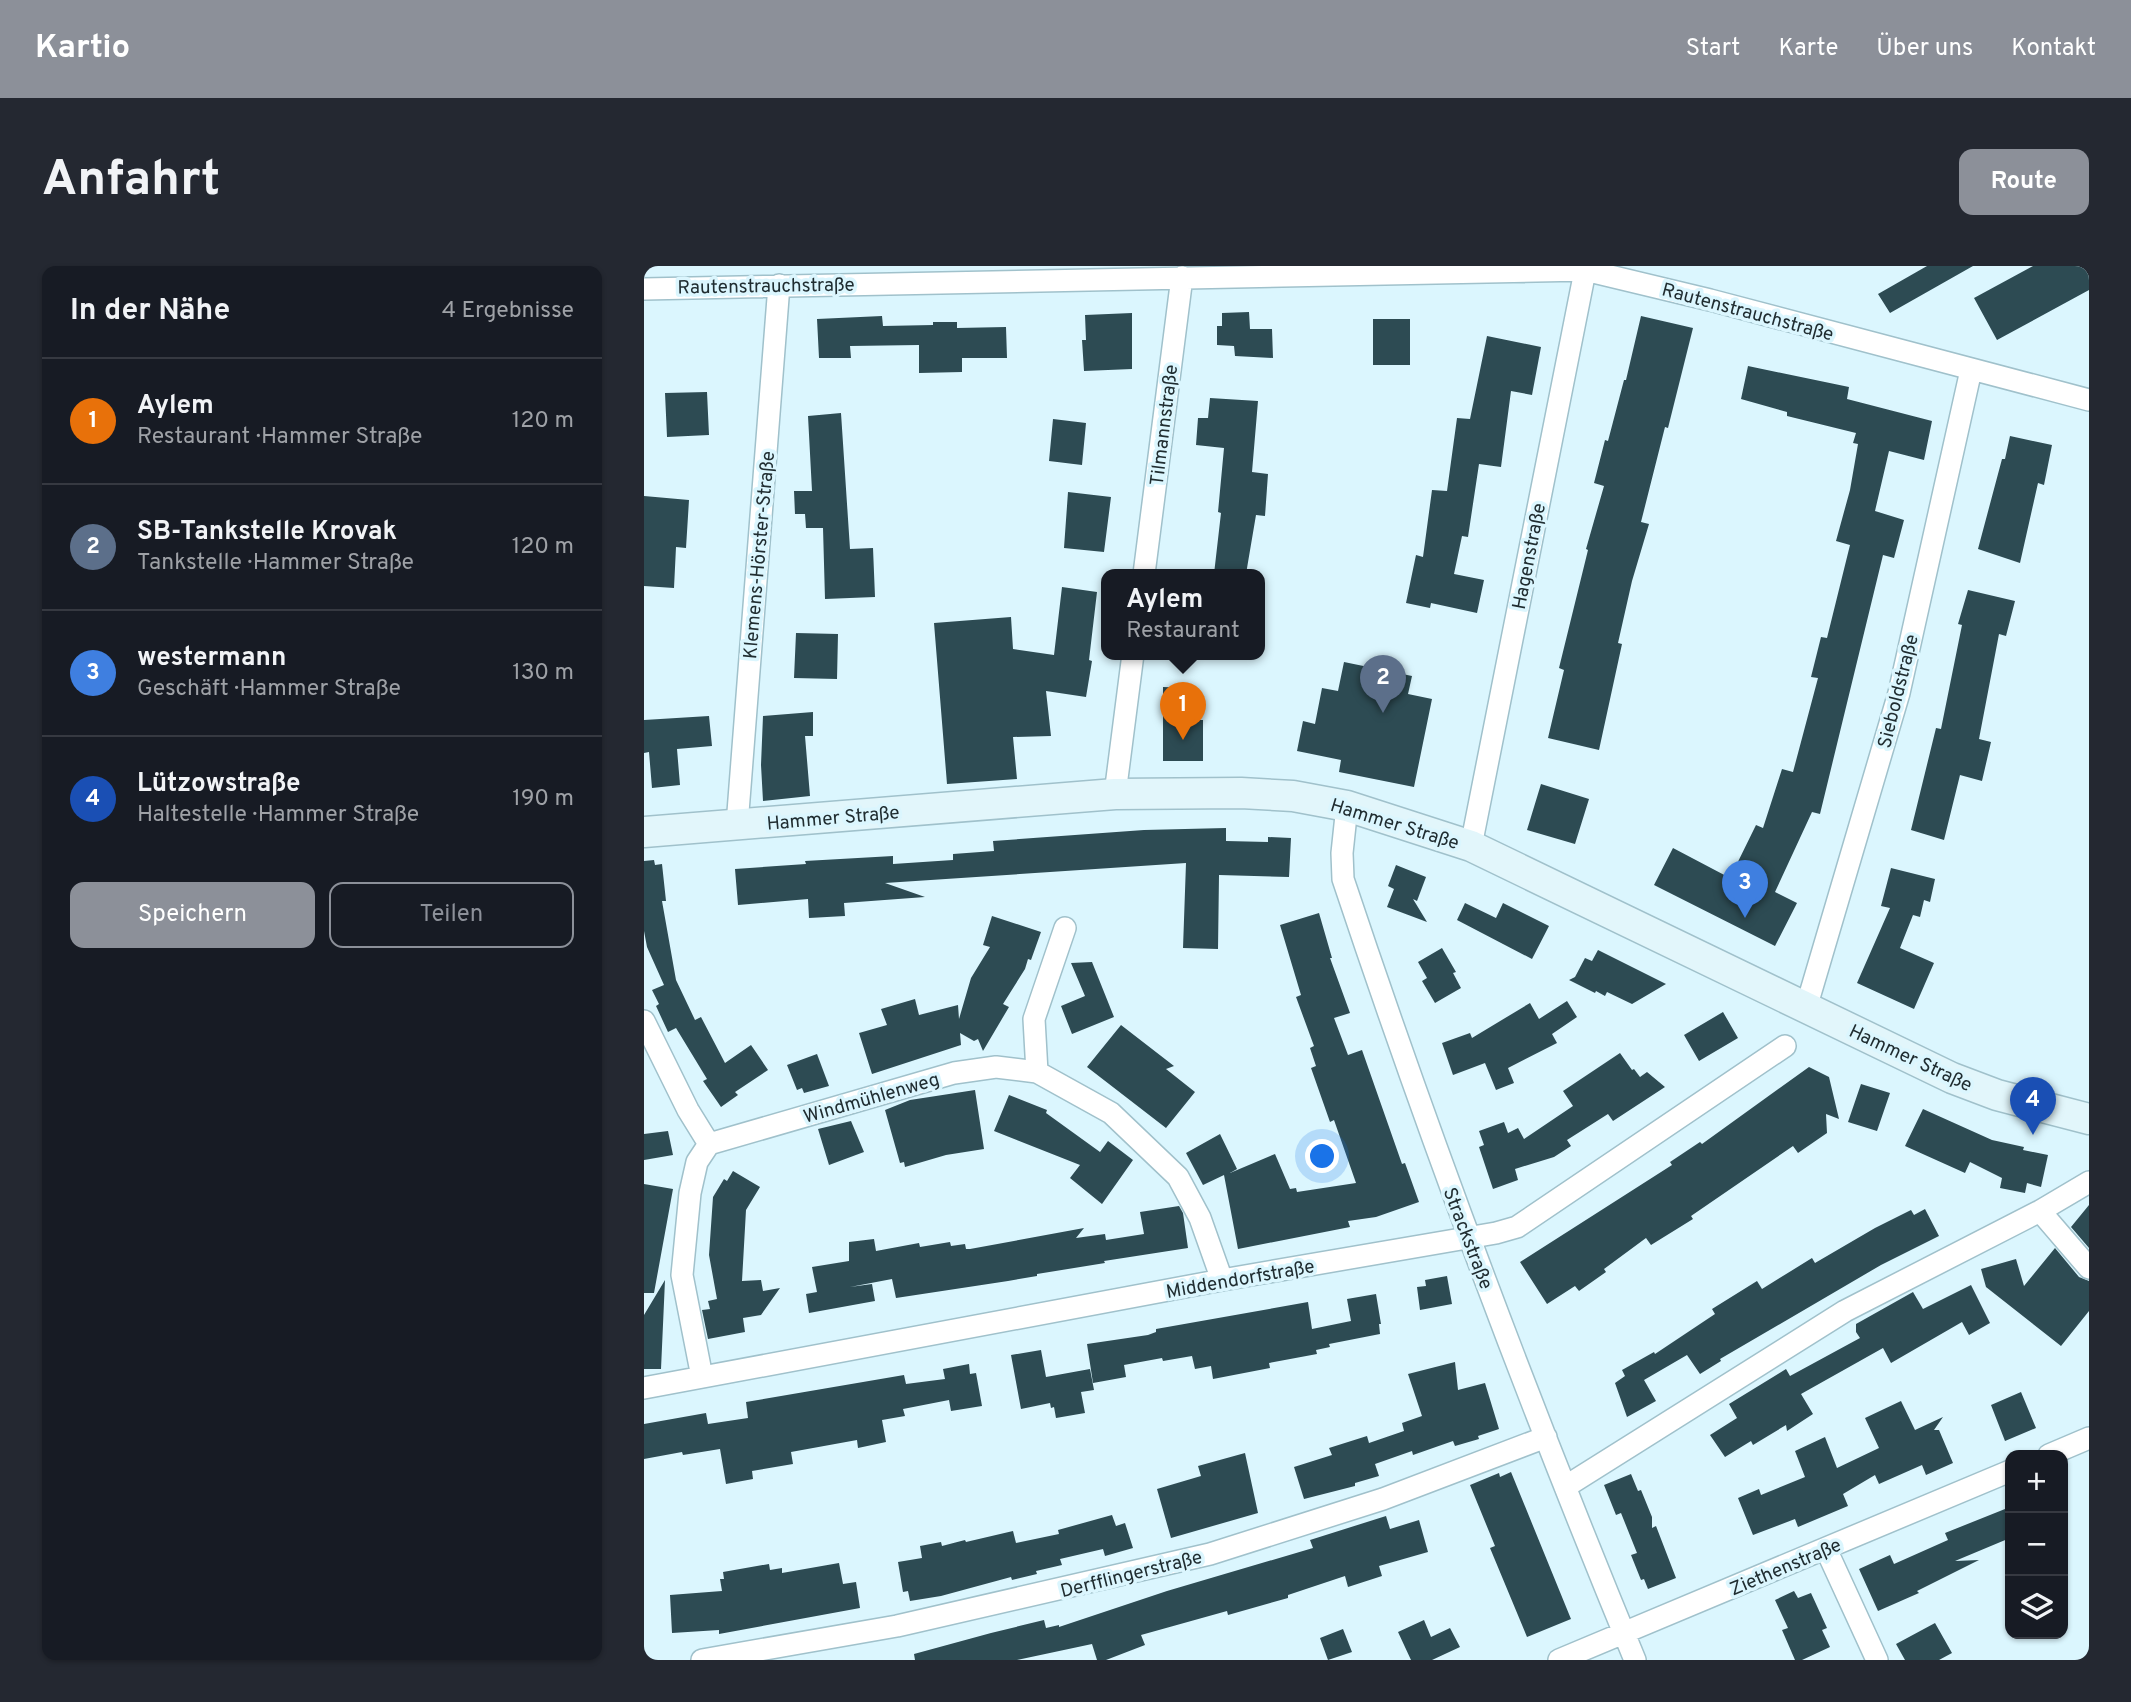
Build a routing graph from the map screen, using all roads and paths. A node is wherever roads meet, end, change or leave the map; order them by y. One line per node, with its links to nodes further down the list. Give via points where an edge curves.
1 (1585, 268): 2 (street, Rautenstrauchstraße); 5 (street, Rautenstrauchstraße); 13 (street, Hagenstraße)
2 (1182, 277): 3 (street, Rautenstrauchstraße); 7 (street, Tilmannstraße)
3 (779, 285): 4 (street, Rautenstrauchstraße); 11 (street, Klemens-Hörster-Straße)
4 (644, 289)
5 (1971, 370): 6 (street, Rautenstrauchstraße); 15 (street, Sieboldstraße, via 1899,693)
6 (2089, 400)
7 (1145, 569)
8 (1132, 660): 9 (street)
9 (1115, 794): 10 (main road, Hammer Straße, via 1241,793); 11 (main road, Hammer Straße)
10 (1347, 806): 13 (main road, Hammer Straße); 23 (street, Strackstraße, via 1343,879)
11 (737, 825): 12 (main road, Hammer Straße)
12 (644, 832)
13 (1471, 846): 15 (main road, Hammer Straße)
14 (1065, 928): 18 (street, via 1034,1019)
15 (1806, 1008): 19 (main road, Hammer Straße, via 1952,1078)
16 (644, 1021): 20 (street)
17 (1785, 1046): 23 (street, Middendorfstraße, via 1517,1227)
18 (1037, 1072): 20 (street, Windmühlenweg, via 996,1067 954,1073); 25 (street, Windmühlenweg, via 1111,1113 1178,1177 1200,1218)
19 (2089, 1119)
20 (709, 1144): 26 (street, via 697,1162 690,1193 682,1275)
21 (2089, 1182): 22 (street)
22 (2040, 1211): 24 (street); 32 (street, via 1845,1311)
23 (1468, 1239): 25 (street, Middendorfstraße); 28 (street, Strackstraße)
24 (2089, 1268)
25 (1222, 1280): 26 (street, Middendorfstraße)
26 (702, 1377): 27 (street, Middendorfstraße)
27 (644, 1388)
28 (1546, 1437): 32 (street, Strackstraße); 35 (street, Derfflingerstraße, via 1383,1499 1210,1554 897,1626)
29 (2089, 1438): 30 (street)
30 (2061, 1450)
31 (2005, 1473): 33 (street, Ziethenstraße)
32 (1565, 1487): 34 (street, Strackstraße)
33 (1826, 1549): 34 (street, Ziethenstraße); 38 (street)
34 (1624, 1633): 36 (street, Ziethenstraße); 37 (street, Strackstraße)
35 (702, 1660)
36 (1559, 1660)
37 (1635, 1660)
38 (1877, 1660)

